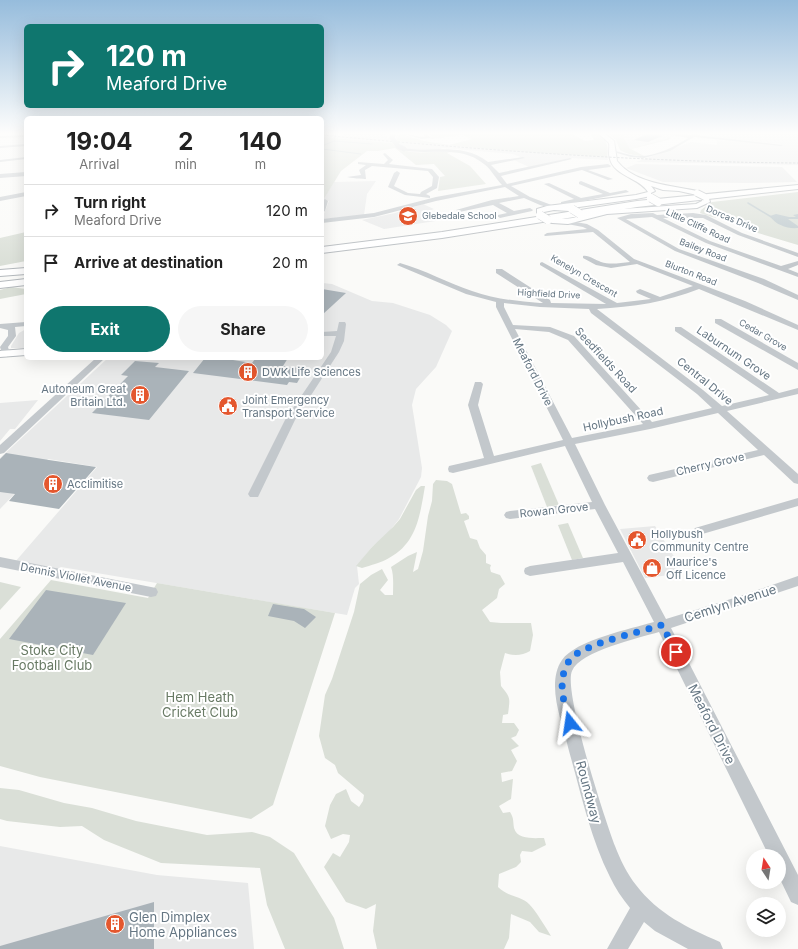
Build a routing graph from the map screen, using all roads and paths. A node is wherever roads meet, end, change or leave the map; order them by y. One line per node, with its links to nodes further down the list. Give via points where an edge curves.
1 (396, 177): 17 (street, via 391,187 404,193)
2 (436, 177): 17 (street, via 435,187)
3 (499, 177): 9 (street)
4 (547, 177): 9 (street)
5 (607, 177): 18 (street, via 612,179 583,183)
6 (633, 177): 16 (main road, via 646,185)
7 (639, 177): 12 (main road, via 650,183)
8 (547, 184): 25 (street)
9 (505, 185): 14 (street); 19 (street)
10 (467, 187): 14 (street)
11 (798, 187): 12 (highway); 23 (highway); 40 (highway, via 639,201); 45 (highway, via 637,204)
12 (676, 188): 16 (main road); 23 (main road, bridge, via 696,193)
13 (626, 192): 18 (street)
14 (474, 193): 21 (street); 24 (street)
15 (24, 194): 20 (street)
16 (650, 194): 25 (main road); 28 (main road, bridge, via 658,202)
17 (423, 195): 21 (street)
18 (609, 195): 25 (street)
19 (526, 196): 24 (street); 31 (street)
20 (0, 199)
21 (436, 199): 37 (street, via 374,215)
22 (325, 200): 26 (street)
23 (705, 200): 28 (main road, via 701,205)
24 (494, 203): 29 (street); 32 (street)
25 (585, 203): 27 (main road)
26 (324, 204)
27 (559, 206): 31 (main road); 34 (main road, bridge, via 572,209)
28 (687, 207): 34 (main road)
29 (459, 210)
30 (530, 210): 32 (street)
31 (540, 210): 38 (main road, bridge); 43 (highway, via 515,217 467,224)
32 (512, 213): 33 (street)
33 (500, 216)
34 (580, 216): 38 (main road); 39 (street, Blurton Road, via 580,221)
35 (636, 216): 36 (street, Little Cliffe Road); 65 (street, Bailey Road, via 620,218 677,250 762,281)
36 (656, 216): 48 (street, Dorcas Drive, via 704,216 740,234); 54 (street, Little Cliffe Road, via 708,242)
37 (324, 221)
38 (557, 221): 39 (street, Blurton Road); 45 (highway, via 464,235)
39 (585, 225): 41 (street, Blurton Road)
40 (469, 228): 44 (highway); 46 (highway)
41 (594, 230): 42 (street); 50 (street, Blurton Road)
42 (547, 235)
43 (355, 236)
44 (324, 242)
45 (384, 243): 47 (highway)
46 (324, 247)
47 (324, 250)
48 (798, 255)
49 (585, 258): 50 (street, via 608,266)
50 (637, 262): 63 (street, Blurton Road)
51 (798, 263): 54 (street)
52 (542, 264): 69 (street, Kenelyn Crescent)
53 (400, 265): 67 (street, Highfield Drive, via 466,292)
54 (783, 268): 58 (street, Little Cliffe Road)
55 (24, 271): 57 (highway)
56 (499, 271): 68 (street, via 547,302)
57 (0, 274)
58 (798, 275)
59 (24, 277): 60 (highway)
60 (0, 280)
61 (24, 281): 62 (highway)
62 (0, 284)
63 (700, 286): 66 (street, Highfield Drive); 73 (street, Blurton Road)
64 (640, 291): 66 (street)
65 (798, 298)
66 (660, 300): 69 (street, Highfield Drive)
67 (500, 301): 68 (street, Highfield Drive); 75 (street, Meaford Drive, via 500,307)
68 (547, 305): 70 (street, Highfield Drive)
69 (616, 306): 70 (street, Highfield Drive)
70 (592, 307): 88 (street, Central Drive)
71 (718, 321): 84 (street, Cedar Grove)
72 (24, 324): 74 (street)
73 (795, 324)
74 (0, 326): 79 (street, via 12,328)
75 (510, 327): 89 (street, Seedfields Road, via 558,332 571,338); 90 (street, Meaford Drive)
76 (24, 328): 79 (street)
77 (678, 330): 87 (street, Laburnum Grove)
78 (324, 333): 97 (street, via 342,328 335,352 290,420)
79 (12, 336): 81 (street, via 5,345)
80 (24, 352): 81 (main road)
81 (2, 356): 82 (main road)
82 (24, 357)
83 (90, 362): 91 (street, via 85,374)
84 (798, 367)
85 (478, 384): 93 (street, via 473,405)
86 (798, 391): 87 (street, Hollybush Road)
87 (777, 396): 88 (street, Hollybush Road)
88 (720, 409): 89 (street, Hollybush Road); 92 (street, Central Drive)
89 (650, 426): 90 (street, Hollybush Road)
90 (569, 443): 93 (street, Hollybush Road); 99 (street, Meaford Drive)
91 (0, 451)
92 (767, 451): 95 (street, Cherry Grove); 96 (street, Central Drive)
93 (490, 461): 94 (street, Hollybush Road)
94 (453, 469)
95 (653, 478)
96 (798, 480)
97 (254, 494)
98 (798, 502): 101 (street)
99 (599, 505): 100 (street, Rowan Grove); 102 (street, Meaford Drive)
100 (510, 515)
101 (699, 531)
102 (626, 557): 104 (street); 107 (street, Meaford Drive)
103 (0, 562): 106 (street, Dennis Viollet Avenue)
104 (530, 571)
105 (798, 581): 107 (street, Cemlyn Avenue)
106 (151, 592)
107 (662, 625): 108 (street, Meaford Drive); 111 (street, Roundway, via 577,654 568,661 562,681 566,709 601,836 617,874)
108 (775, 849)
109 (786, 870): 110 (street, Meaford Drive)
110 (798, 895)
111 (641, 907): 112 (street); 113 (street, Roundway, via 691,942)
112 (617, 949)
113 (713, 949)

